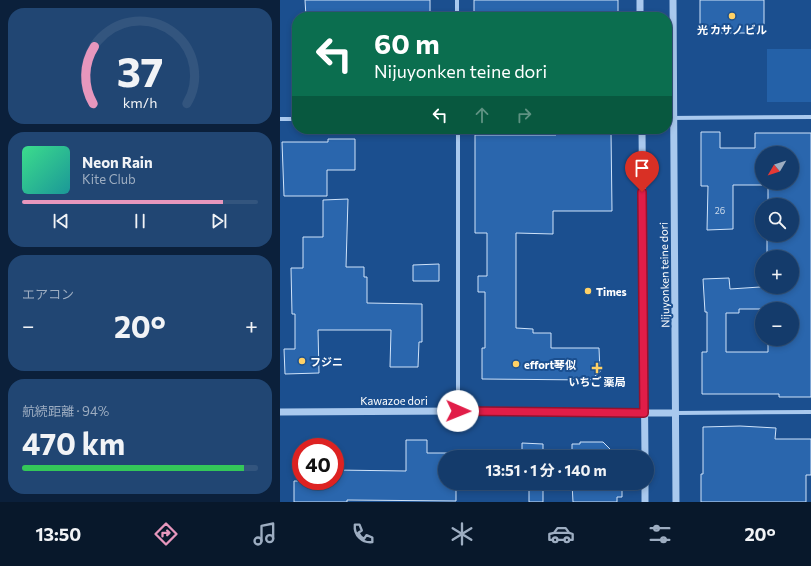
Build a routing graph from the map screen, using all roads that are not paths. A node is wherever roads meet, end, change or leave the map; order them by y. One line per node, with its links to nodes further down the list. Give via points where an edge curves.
1 (457, 0): 4 (street)
2 (640, 0): 5 (street)
3 (673, 0): 6 (street, Nijuyonken teine dori)
4 (457, 12)
5 (640, 12)
6 (672, 39)
7 (811, 117): 8 (street)
8 (672, 118)
9 (280, 119): 10 (street)
10 (292, 119)
11 (458, 134): 14 (street)
12 (642, 134): 17 (street, Nijuyonken teine dori)
13 (670, 134): 18 (street, Nijuyonken teine dori)
14 (458, 411): 15 (street, Kawazoe dori); 17 (street, Kawazoe dori)
15 (280, 412)
16 (811, 412): 18 (street)
17 (644, 413): 18 (street, Kawazoe dori); 19 (street, Nijuyonken teine dori)
18 (676, 413): 22 (street, Nijuyonken teine dori)
19 (645, 450)
20 (645, 490): 21 (street)
21 (645, 502)
22 (676, 502)

